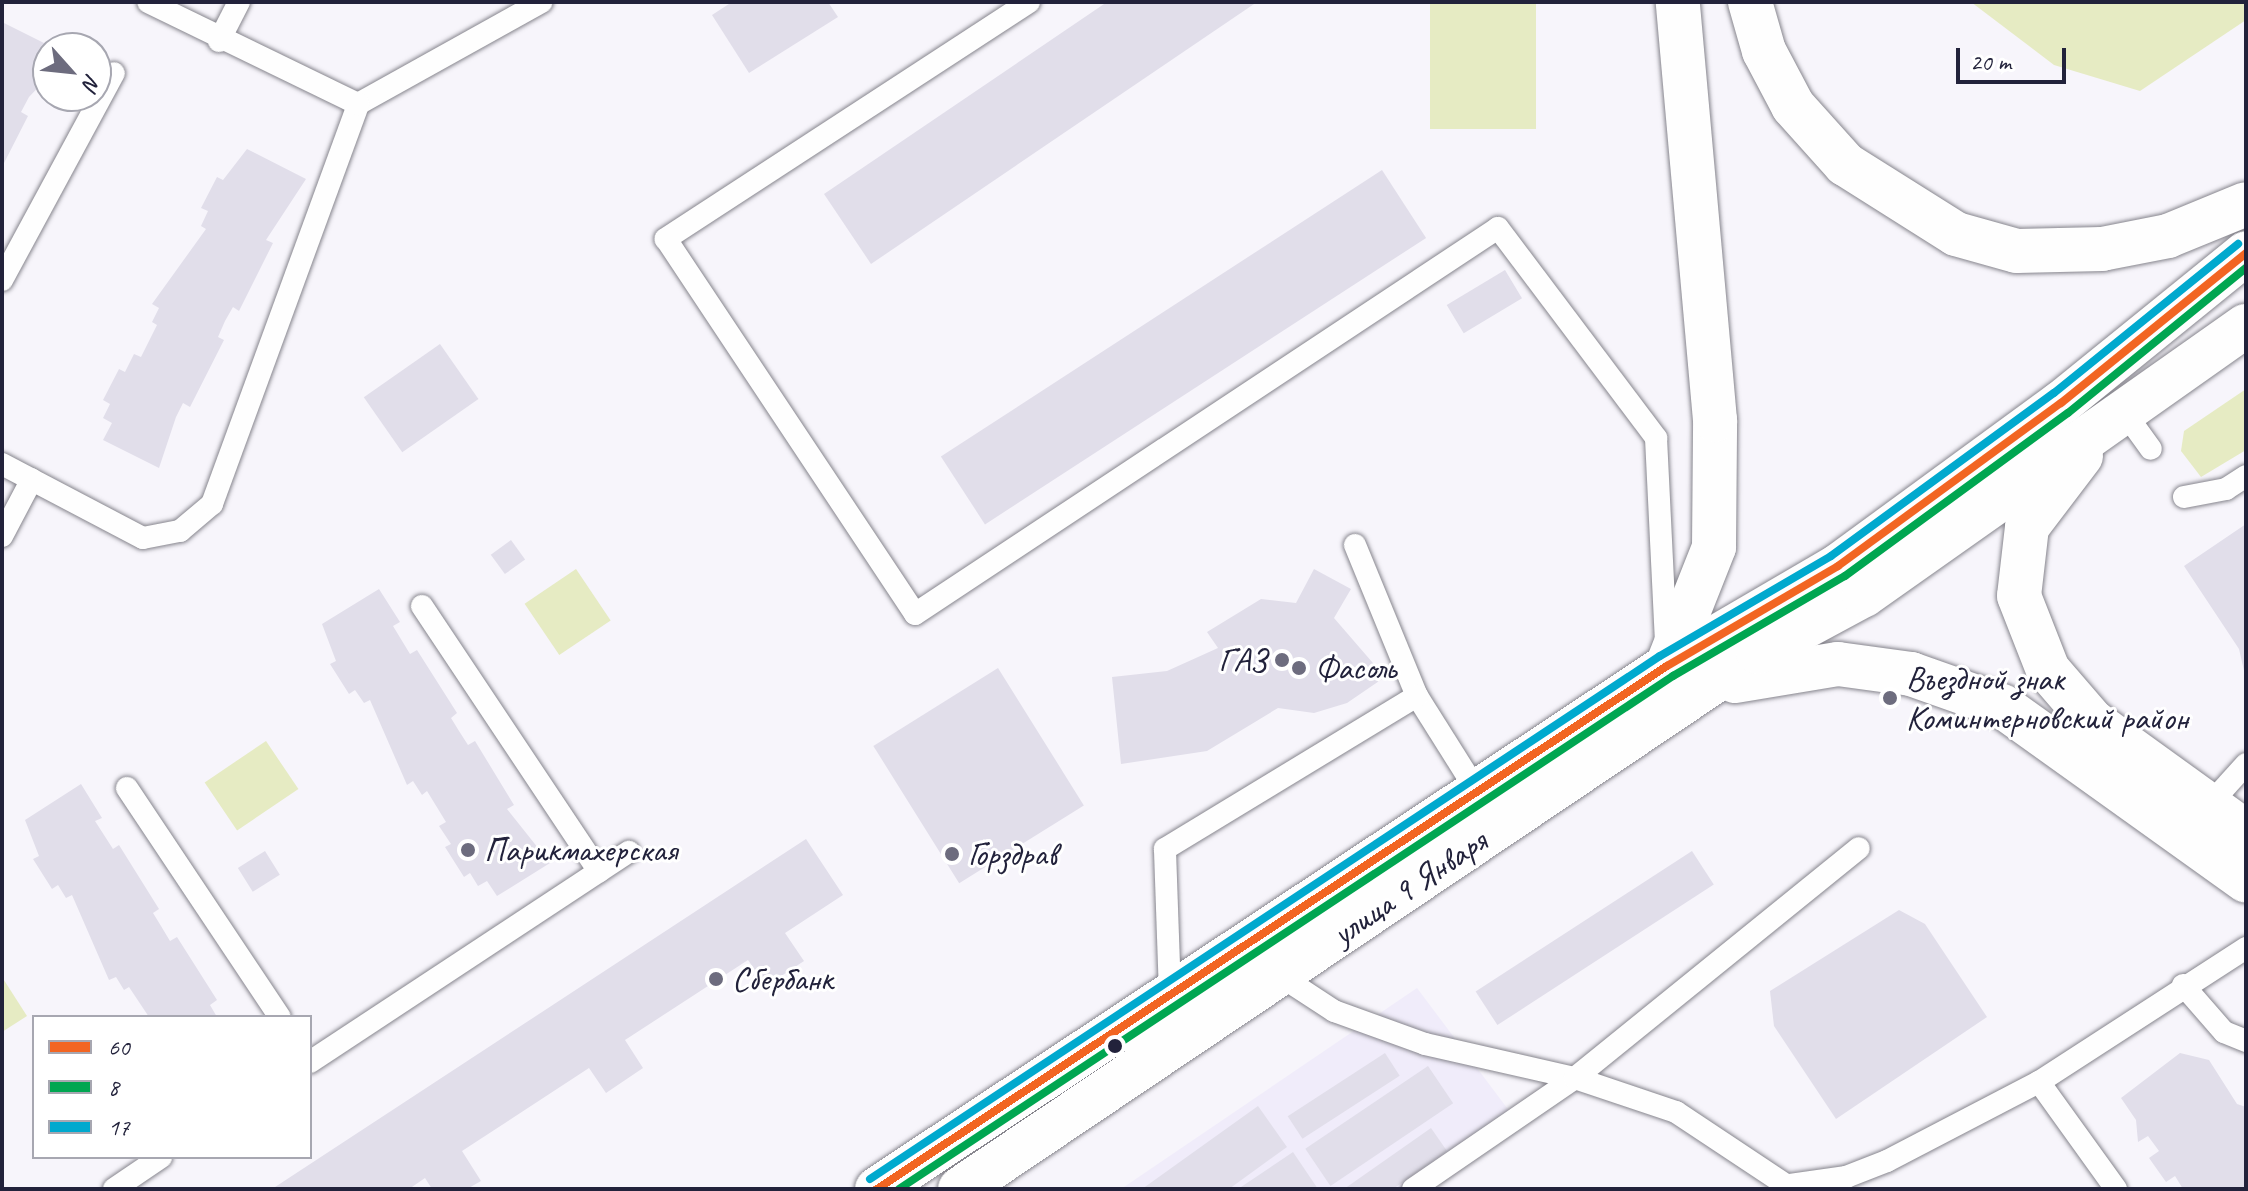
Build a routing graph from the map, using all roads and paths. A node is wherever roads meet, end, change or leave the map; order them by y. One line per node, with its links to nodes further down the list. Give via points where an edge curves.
1 (148, 2): 7 (lane)
2 (239, 2): 7 (lane)
3 (541, 2): 9 (lane)
4 (1029, 2): 23 (lane, via 666,239 915,614 1498,228 1656,438)
5 (1678, 2): 23 (main road, via 1715,420 1714,547)
6 (1750, 2): 10 (main road, via 1764,51 1804,118 1845,164 1903,207 1956,234 2017,251 2102,249 2168,236)
7 (219, 41): 9 (lane)
8 (114, 73): 12 (lane)
9 (358, 104): 18 (lane, via 212,504 180,531 143,538)
10 (2246, 204)
11 (2246, 253): 23 (main road, улица 9 Января, via 2061,403)
12 (2, 280)
13 (2246, 326): 14 (main road, улица 9 Января)
14 (2122, 409): 15 (lane); 23 (main road, улица 9 Января, via 1864,595); 28 (main road, via 2027,527 2019,596 2048,670 2092,721)
15 (2151, 449)
16 (2, 464): 18 (lane)
17 (2246, 476): 19 (lane, via 2226,489)
18 (32, 479): 20 (lane)
19 (2184, 497)
20 (2, 536)
21 (1355, 545): 24 (lane)
22 (422, 606): 32 (lane)
23 (1674, 685): 27 (main road, улица 9 Января); 33 (main road, via 1838,664 1911,674 2002,706); 35 (main road, улица 9 Января)
24 (1417, 696): 27 (lane); 37 (lane, via 1165,849)
25 (2246, 764): 28 (lane)
26 (127, 788): 38 (lane)
27 (1480, 796): 37 (main road, улица 9 Января)
28 (2209, 805): 29 (main road)
29 (2246, 832)
30 (1859, 848): 41 (lane)
31 (629, 852): 32 (lane)
32 (599, 871): 40 (lane)
33 (2246, 881)
34 (2246, 948): 36 (lane)
35 (1279, 975): 41 (lane, via 1334,1011 1425,1044); 47 (main road, улица 9 Января)
36 (2183, 985): 39 (lane, via 2224,1032); 42 (lane)
37 (1170, 994): 46 (main road, улица 9 Января)
38 (279, 1015)
39 (2246, 1041)
40 (312, 1061)
41 (1575, 1078): 44 (lane, via 1676,1112); 48 (lane)
42 (2039, 1082): 44 (lane, via 1887,1161); 49 (lane)
43 (158, 1159): 45 (lane)
44 (1791, 1187)
45 (114, 1189)
46 (877, 1189)
47 (960, 1189)
48 (1413, 1189)
49 (2116, 1189)

